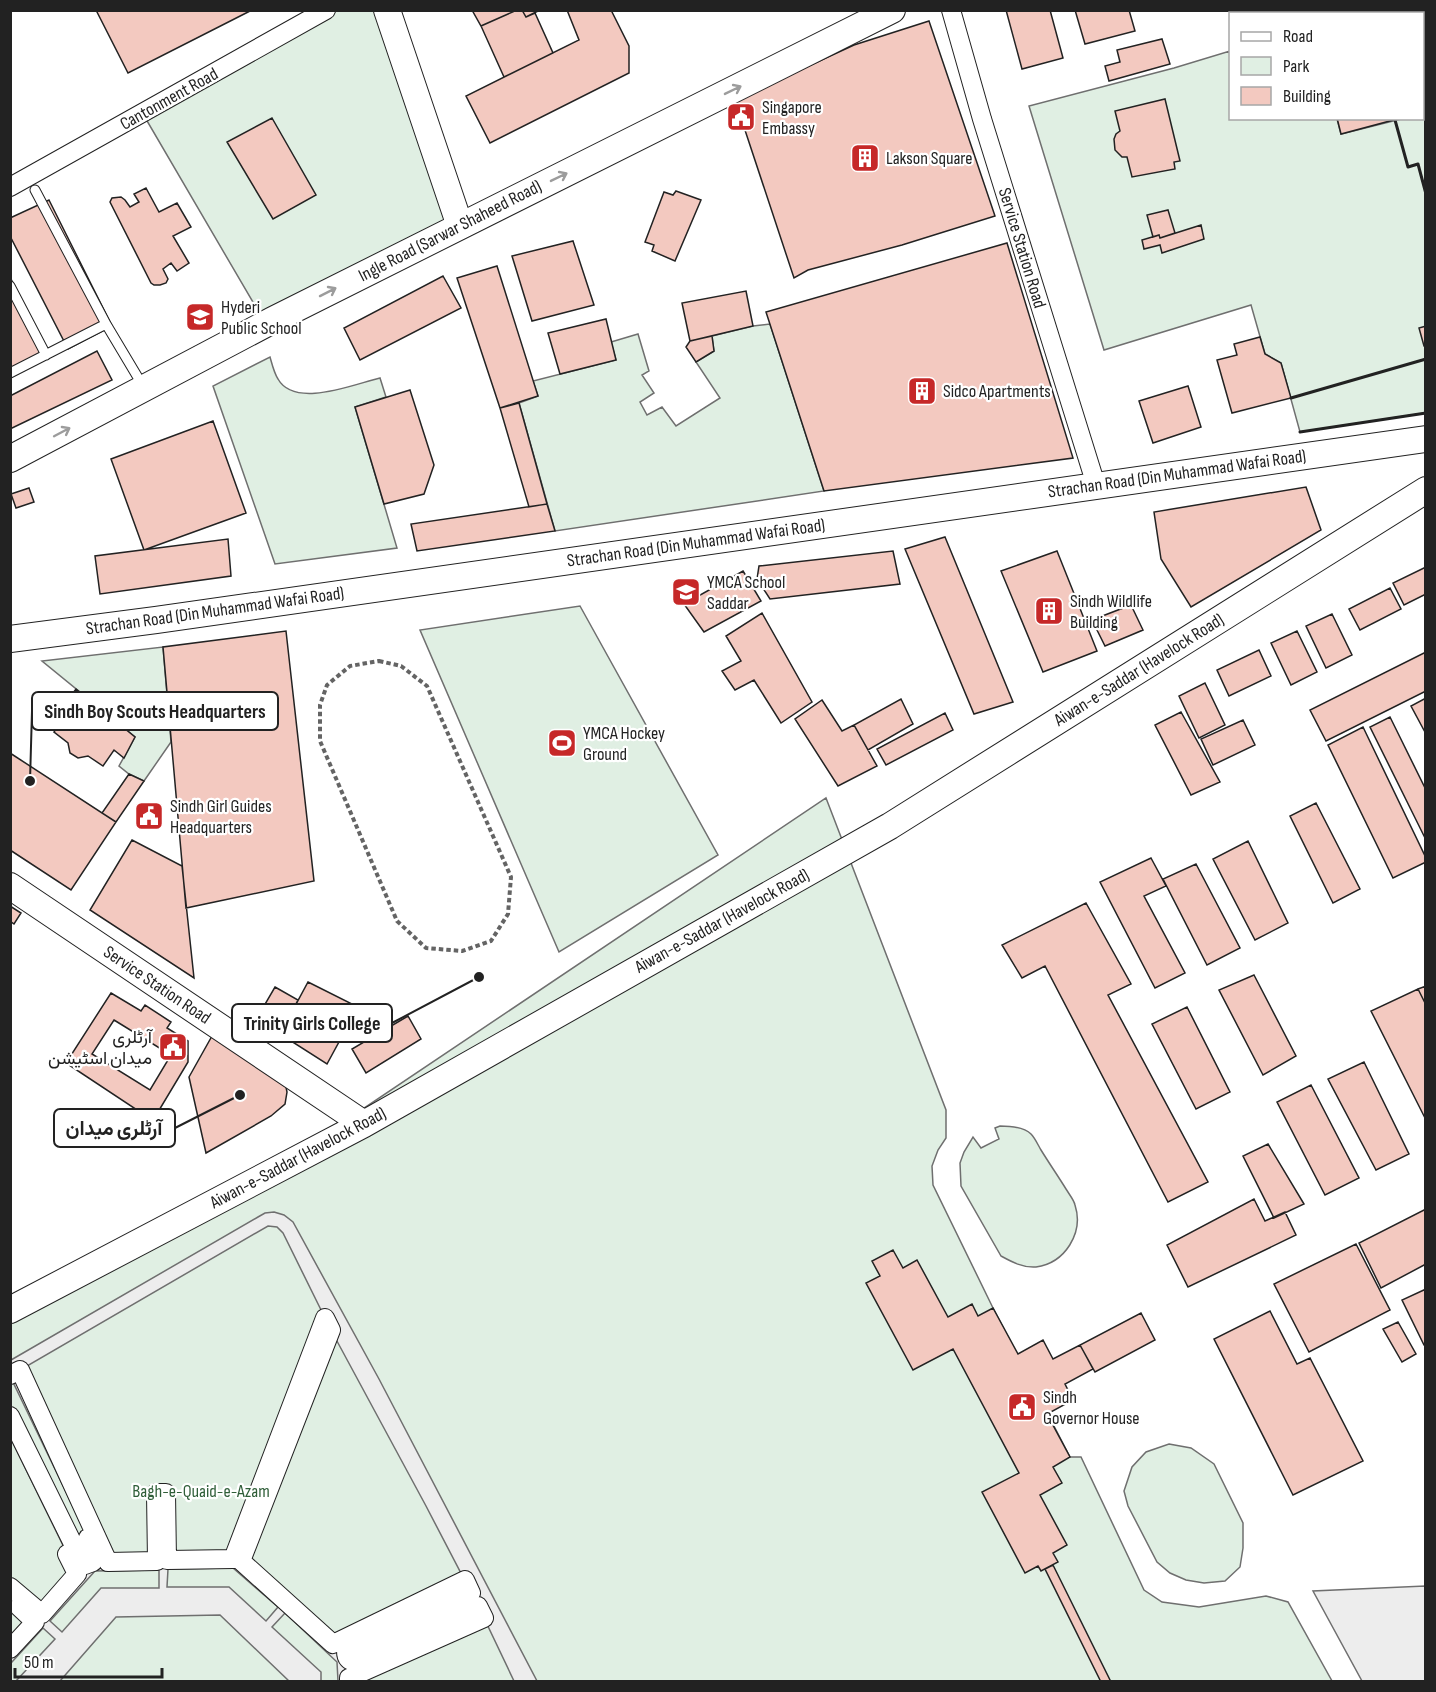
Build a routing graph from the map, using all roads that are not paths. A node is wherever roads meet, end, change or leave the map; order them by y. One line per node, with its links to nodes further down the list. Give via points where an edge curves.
1 (326, 10): 5 (street, Cantonment Road)
2 (387, 10): 7 (main road)
3 (892, 10): 7 (main road, Ingle Road (Sarwar Shaheed Road), one-way to 3)
4 (951, 10): 17 (street, Service Station Road)
5 (10, 187)
6 (35, 190): 9 (lane)
7 (460, 226): 12 (main road, Ingle Road (Sarwar Shaheed Road), one-way to 7)
8 (10, 286): 10 (lane)
9 (106, 324): 10 (lane); 12 (lane)
10 (46, 355): 11 (lane)
11 (10, 373)
12 (145, 388): 16 (main road, Ingle Road (Sarwar Shaheed Road), one-way to 12)
13 (1425, 439): 14 (main road, Strachan Road (Din Muhammad Wafai Road))
14 (1381, 445): 15 (main road); 17 (main road, Strachan Road (Din Muhammad Wafai Road))
15 (1425, 454)
16 (10, 459)
17 (1096, 485): 19 (main road, Strachan Road (Din Muhammad Wafai Road))
18 (1422, 494): 21 (main road, Aiwan-e-Saddar (Havelock Road), via 890,826)
19 (10, 639)
20 (10, 886): 21 (main road, Service Station Road)
21 (364, 1124): 22 (main road, Aiwan-e-Saddar (Havelock Road))
22 (10, 1311)
23 (10, 1377): 24 (street, via 95,1552 93,1563 82,1563); 29 (street, via 20,1370 108,1562 157,1561 156,1493 166,1493 167,1560 233,1558 325,1318 331,1329 241,1561 333,1644 465,1581 471,1593 350,1647 346,1657 356,1663 478,1606 484,1618 348,1678)
24 (10, 1416)
25 (10, 1439): 26 (street, via 77,1574 42,1614)
26 (10, 1587)
27 (10, 1600): 28 (street, via 35,1622)
28 (10, 1649)
29 (349, 1682)

